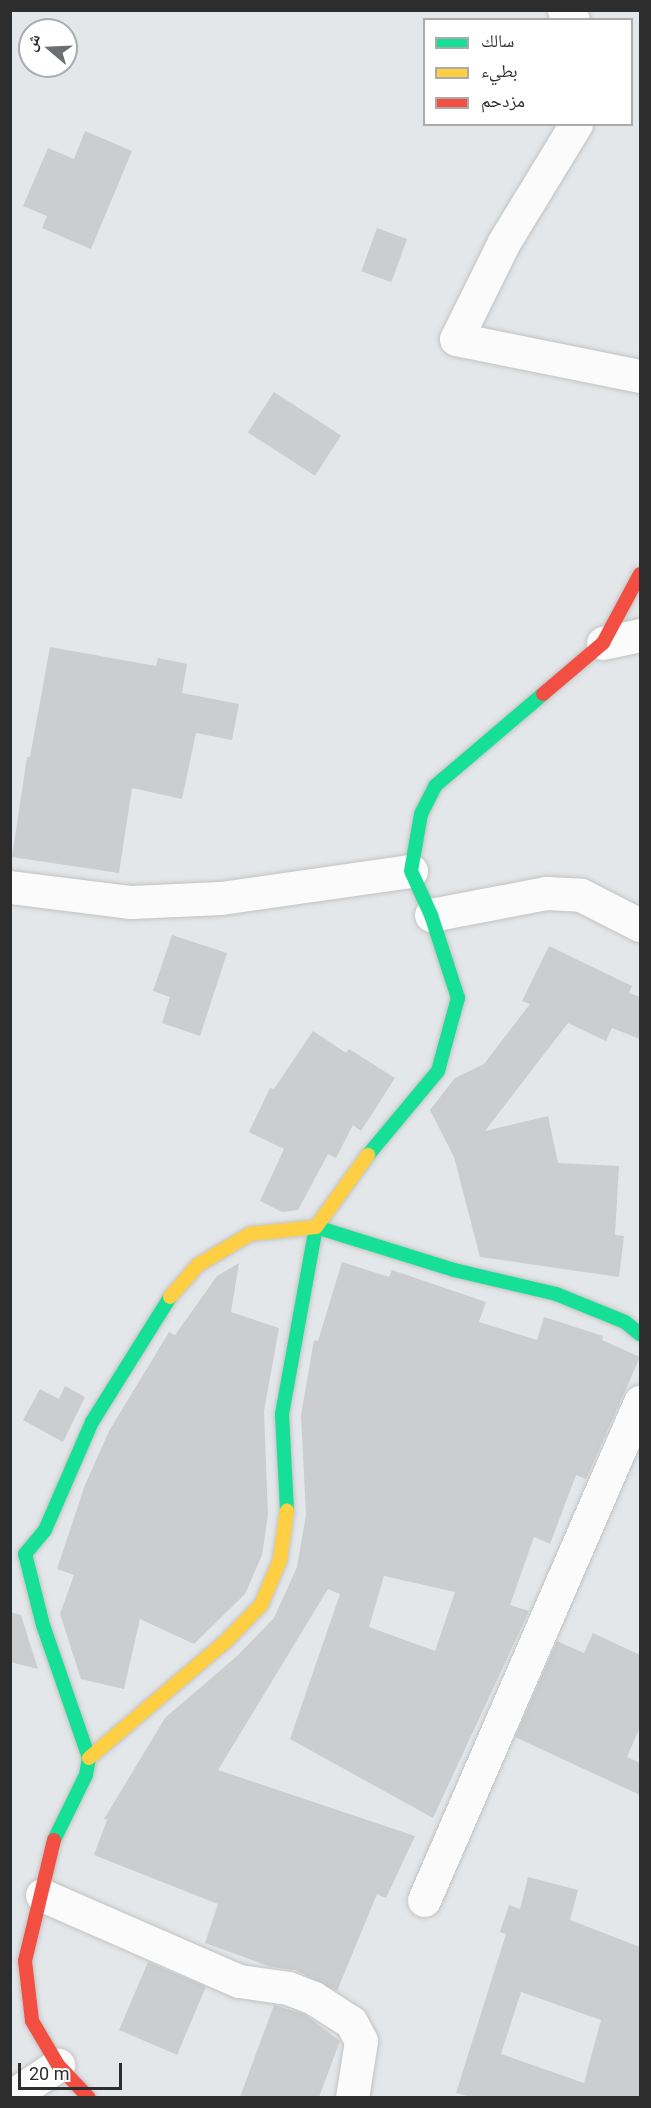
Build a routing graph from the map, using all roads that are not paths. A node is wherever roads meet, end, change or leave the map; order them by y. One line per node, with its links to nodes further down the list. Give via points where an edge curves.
1 (575, 126): 2 (street, via 504,242 456,339)
2 (640, 376)
3 (640, 574): 5 (street)
4 (640, 635): 5 (street)
5 (603, 643): 6 (street, via 435,786 421,814)
6 (411, 871): 7 (street, via 221,898 142,902); 8 (street)
7 (10, 887)
8 (431, 915): 9 (street, via 546,893 581,895); 10 (street, via 458,998 438,1071 348,1179)
9 (640, 926)
10 (316, 1227): 11 (street, via 453,1270 556,1294 625,1322); 13 (street, via 250,1234 198,1265 164,1304 92,1422 45,1530); 14 (street, via 282,1414 286,1516 280,1560 265,1596 225,1642)
11 (640, 1334)
12 (640, 1402): 16 (street)
13 (18, 1560): 14 (street)
14 (88, 1758): 15 (street, via 86,1775 55,1835)
15 (42, 1895): 17 (street, via 25,1962 32,2020); 20 (street, via 239,1981 288,1988 351,2022 361,2041)
16 (424, 1900)
17 (58, 2065): 18 (street); 19 (street)
18 (10, 2097)
19 (89, 2097)
20 (352, 2097)

